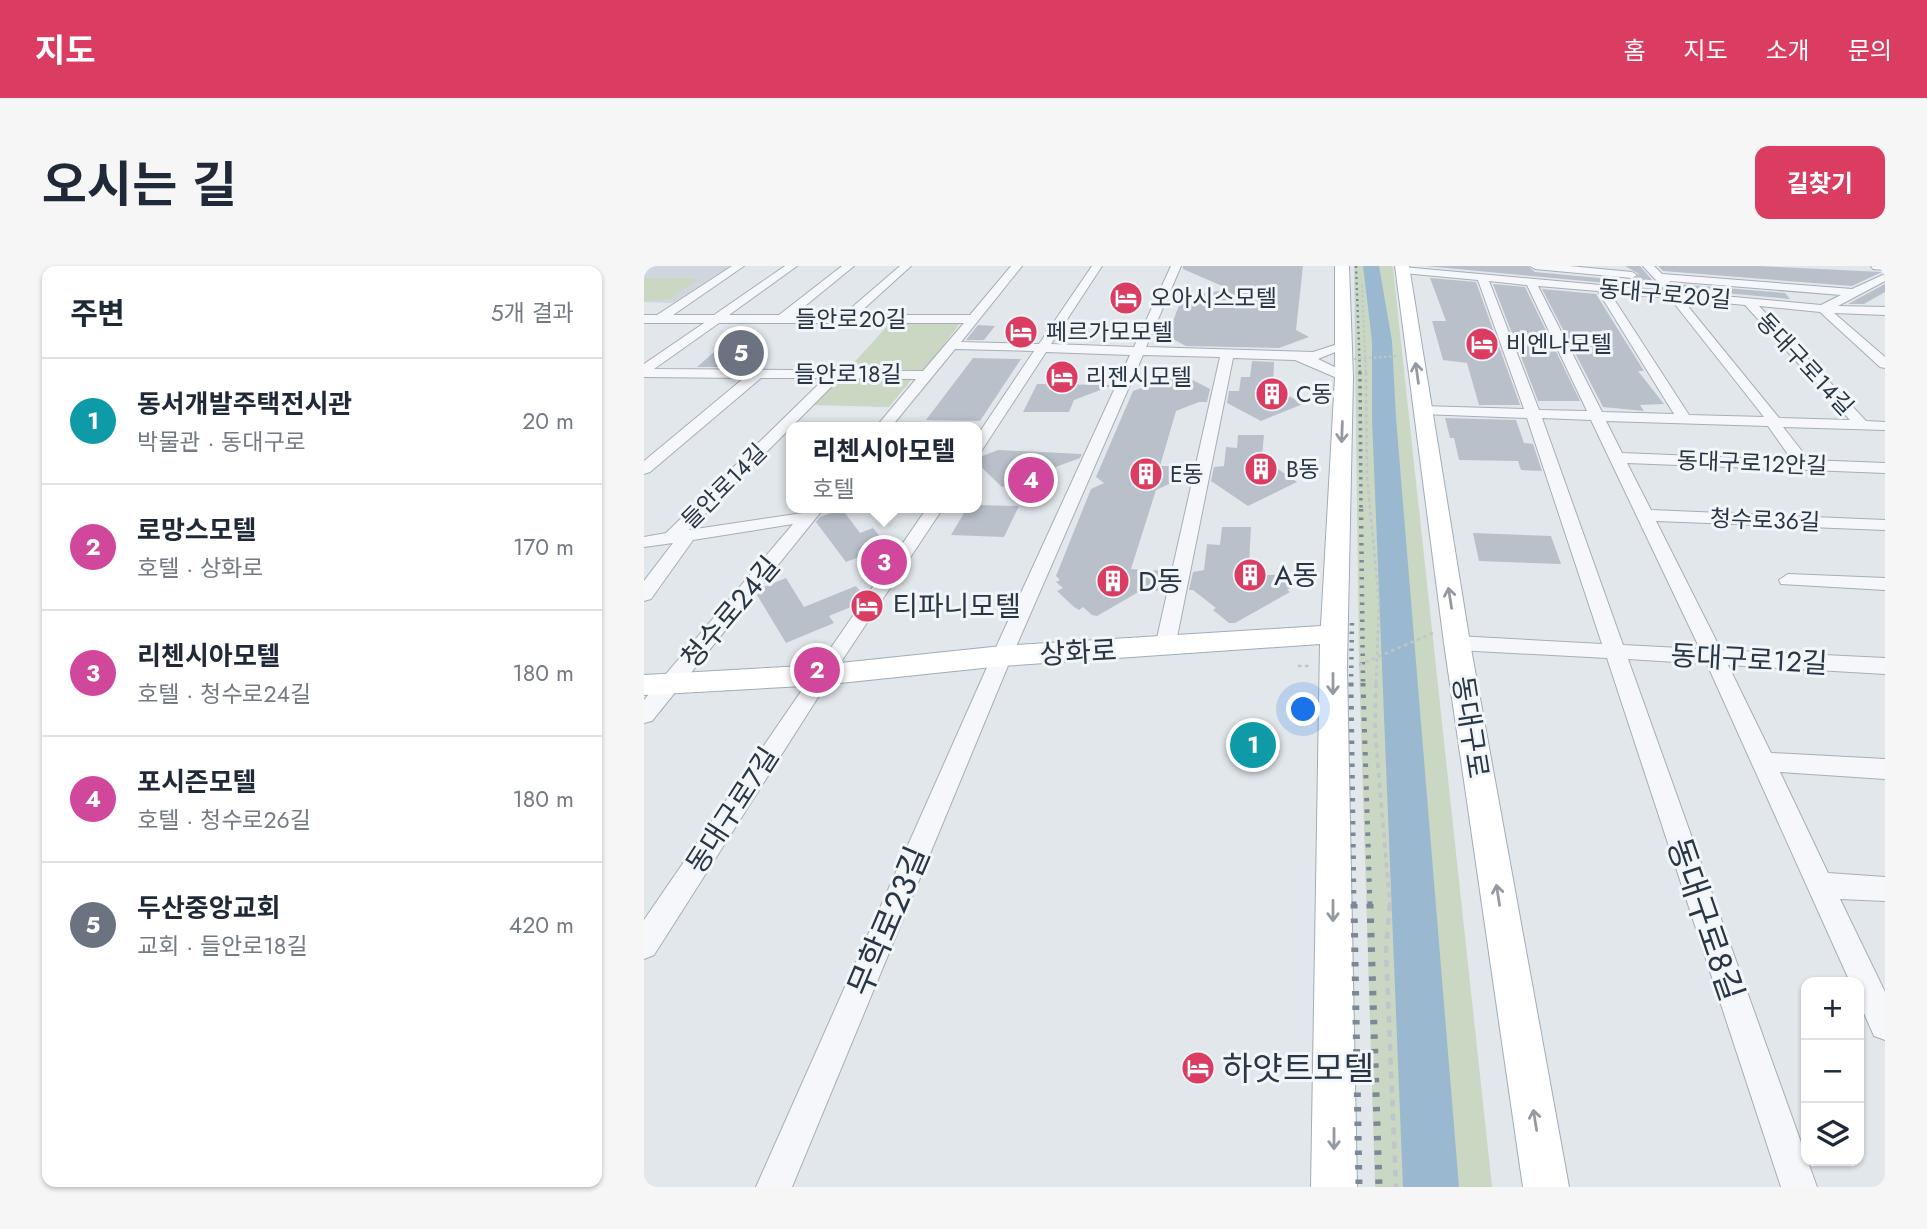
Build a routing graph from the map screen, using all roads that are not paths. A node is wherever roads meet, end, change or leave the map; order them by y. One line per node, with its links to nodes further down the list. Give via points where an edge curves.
1 (739, 266): 25 (street)
2 (792, 266): 26 (street)
3 (849, 266): 27 (street)
4 (906, 266): 28 (street)
5 (1017, 266): 29 (street)
6 (1097, 266): 31 (street)
7 (1176, 266): 32 (street, 무학로23길)
8 (1535, 266): 16 (street)
9 (1648, 266): 16 (street)
10 (1878, 266): 11 (main road)
11 (1885, 266)
12 (1403, 268): 14 (street, 동대구로20길); 41 (main road, 동대구로, one-way to 12)
13 (1352, 274): 35 (main road)
14 (1482, 277): 17 (street, 동대구로20길); 42 (street)
15 (1885, 277): 19 (street)
16 (1659, 278): 19 (street); 20 (street)
17 (1531, 282): 18 (street, 동대구로20길); 43 (street)
18 (1602, 289): 20 (street, 동대구로20길); 44 (street)
19 (1854, 293): 22 (street)
20 (1676, 295): 21 (street, 동대구로20길); 47 (street)
21 (1748, 302): 22 (street, 동대구로20길); 48 (street, 동대구로14길)
22 (1823, 309): 23 (street, 동대구로20길); 36 (street)
23 (1885, 311)
24 (644, 318): 25 (street, 들안로20길)
25 (660, 319): 26 (street, 들안로20길)
26 (716, 319): 27 (street, 들안로20길); 37 (street)
27 (782, 319): 28 (street, 들안로20길)
28 (846, 319): 29 (street, 들안로20길)
29 (973, 319): 30 (street)
30 (951, 345): 31 (street); 40 (street)
31 (1044, 348): 32 (street); 51 (street)
32 (1138, 351): 33 (street); 69 (street, 무학로23길)
33 (1227, 354): 34 (street); 67 (street)
34 (1296, 356): 35 (street); 35 (street, via 1318,363)
35 (1347, 361): 65 (main road, one-way to 65)
36 (1885, 364)
37 (646, 373): 38 (street, 들안로18길)
38 (757, 374): 39 (street, 들안로18길); 55 (street)
39 (837, 374): 40 (street, 들안로18길); 45 (street, 들안로14길)
40 (926, 375): 46 (street)
41 (1422, 410): 42 (street, 동대구로14길); 66 (main road, 동대구로, one-way to 41)
42 (1533, 413): 43 (street, 동대구로14길); 68 (street)
43 (1598, 415): 44 (street, 동대구로14길); 52 (street)
44 (1684, 418): 47 (street, 동대구로14길)
45 (790, 422)
46 (887, 422)
47 (1773, 422): 48 (street, 동대구로14길); 53 (street)
48 (1862, 425): 49 (street, 동대구로14길)
49 (1885, 426)
50 (786, 427): 60 (street, 들안로14길)
51 (982, 440)
52 (1618, 458): 53 (street, 동대구로12안길); 58 (street)
53 (1804, 465): 54 (street, 동대구로12안길)
54 (1885, 468)
55 (644, 469)
56 (812, 513): 60 (street, 들안로14길); 73 (street, 청수로24길)
57 (932, 513): 72 (street)
58 (1646, 515): 59 (street, 청수로36길); 70 (street)
59 (1885, 525)
60 (679, 537): 61 (street, 들안로14길); 64 (street)
61 (644, 542)
62 (1788, 580): 63 (street)
63 (1885, 584)
64 (644, 595)
65 (1336, 634): 67 (main road, 상화로); 82 (main road, one-way to 82, via 1332,666)
66 (1445, 638): 68 (street, 동대구로12길); 83 (main road, 동대구로, one-way to 66)
67 (1165, 647): 69 (main road, 상화로)
68 (1614, 651): 70 (street, 동대구로12길); 84 (street, 동대구로8길)
69 (1002, 656): 72 (main road, 상화로); 81 (street, 무학로23길)
70 (1714, 657): 71 (street, 동대구로12길); 75 (street)
71 (1885, 666)
72 (821, 675): 73 (main road, 상화로); 79 (street, 동대구로7길)
73 (657, 684): 74 (street)
74 (644, 715)
75 (1763, 762): 76 (street); 77 (street)
76 (1885, 769)
77 (1820, 885): 78 (street); 80 (street)
78 (1885, 889)
79 (644, 945)
80 (1885, 1025)
81 (774, 1187)
82 (1334, 1187)
83 (1546, 1187)
84 (1799, 1187)

